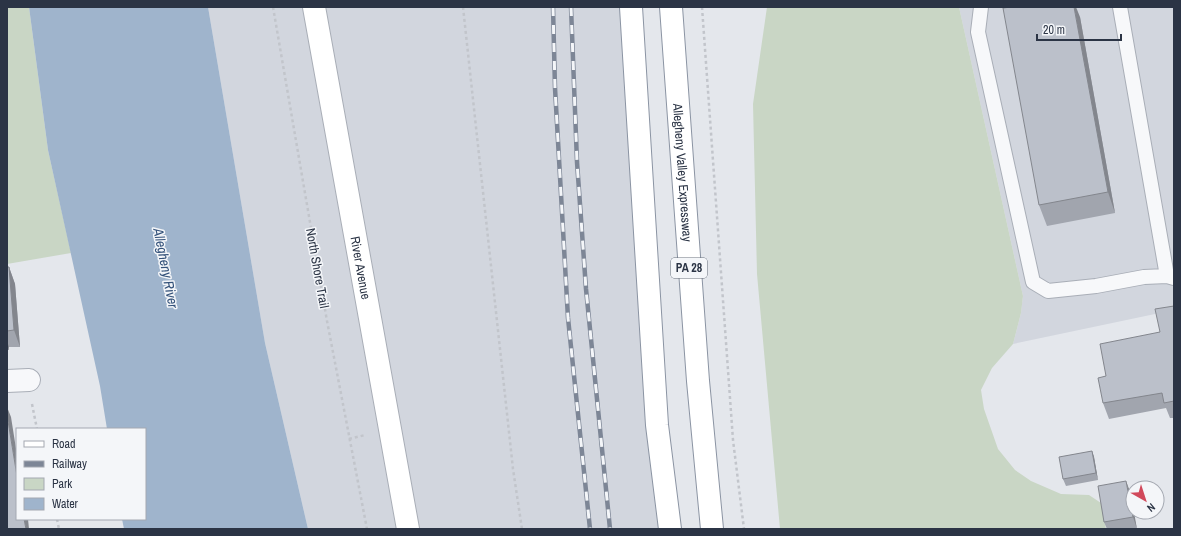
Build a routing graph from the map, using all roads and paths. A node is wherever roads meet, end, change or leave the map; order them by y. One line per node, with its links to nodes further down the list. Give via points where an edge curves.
1 (273, 7): 12 (path, North Shore Trail, via 327,321)
2 (314, 7): 13 (main road, River Avenue)
3 (463, 7): 14 (path, via 513,469)
4 (631, 7): 15 (main road, via 656,425)
5 (671, 7): 16 (main road, Allegheny Valley Expressway / PA 28, via 698,381)
6 (702, 7): 17 (path, via 733,440)
7 (981, 7): 9 (lane, via 978,32 1034,282 1048,291 1144,277)
8 (1120, 7): 9 (lane)
9 (1170, 277)
10 (29, 380): 11 (street)
11 (7, 381)
12 (367, 529)
13 (408, 529)
14 (522, 529)
15 (670, 529)
16 (712, 529)
17 (744, 529)

